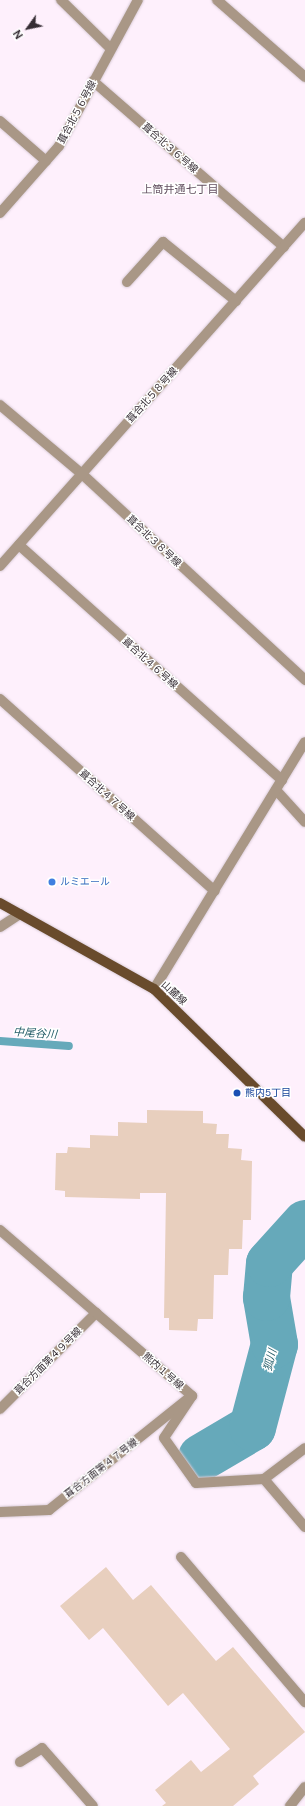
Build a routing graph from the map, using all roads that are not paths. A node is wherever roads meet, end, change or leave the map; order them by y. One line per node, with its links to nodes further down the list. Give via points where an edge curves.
1 (61, 0): 4 (street)
2 (138, 0): 4 (street, 葺合北５６号線)
3 (217, 0): 5 (street)
4 (110, 48): 6 (street, 葺合北５６号線)
5 (305, 77)
6 (93, 81): 8 (street, 葺合北５６号線, via 59,146); 11 (street, 葺合北３６号線)
7 (0, 121): 8 (street)
8 (46, 160): 9 (street, 葺合北５６号線)
9 (0, 213)
10 (305, 223): 11 (street, 葺合北５８号線)
11 (284, 247): 13 (street, 葺合北５８号線)
12 (127, 282): 13 (street, via 163,242)
13 (236, 301): 15 (street, 葺合北５８号線)
14 (0, 405): 15 (street, 葺合北３８号線)
15 (82, 474): 16 (street, 葺合北５８号線); 18 (street, 葺合北３８号線)
16 (19, 545): 17 (street, 葺合北５８号線); 21 (street, 葺合北４６号線)
17 (0, 566)
18 (305, 680)
19 (0, 699): 24 (street, 葺合北４７号線)
20 (305, 742): 21 (street)
21 (282, 780): 22 (street)
22 (276, 790): 23 (street); 24 (street)
23 (305, 822)
24 (215, 891): 28 (street)
25 (0, 903): 26 (main road, 山麓線)
26 (20, 914): 27 (street); 28 (main road, 山麓線)
27 (0, 927)
28 (154, 989): 29 (main road, 山麓線)
29 (305, 1137)
30 (0, 1230): 31 (street, 熊内１号線)
31 (96, 1313): 32 (street, 熊内１号線); 33 (street, 葺合方面第４９号線)
32 (192, 1396): 35 (street, 熊内１号線, via 164,1438 196,1483); 36 (street, 葺合方面第４７号線, via 49,1510)
33 (0, 1408)
34 (305, 1448): 35 (street)
35 (264, 1480): 37 (street)
36 (2, 1510)
37 (305, 1527)
38 (180, 1557): 39 (street)
39 (305, 1702)
40 (20, 1762): 42 (street, via 42,1748)
41 (305, 1787): 43 (street)
42 (93, 1806)
43 (290, 1806)

